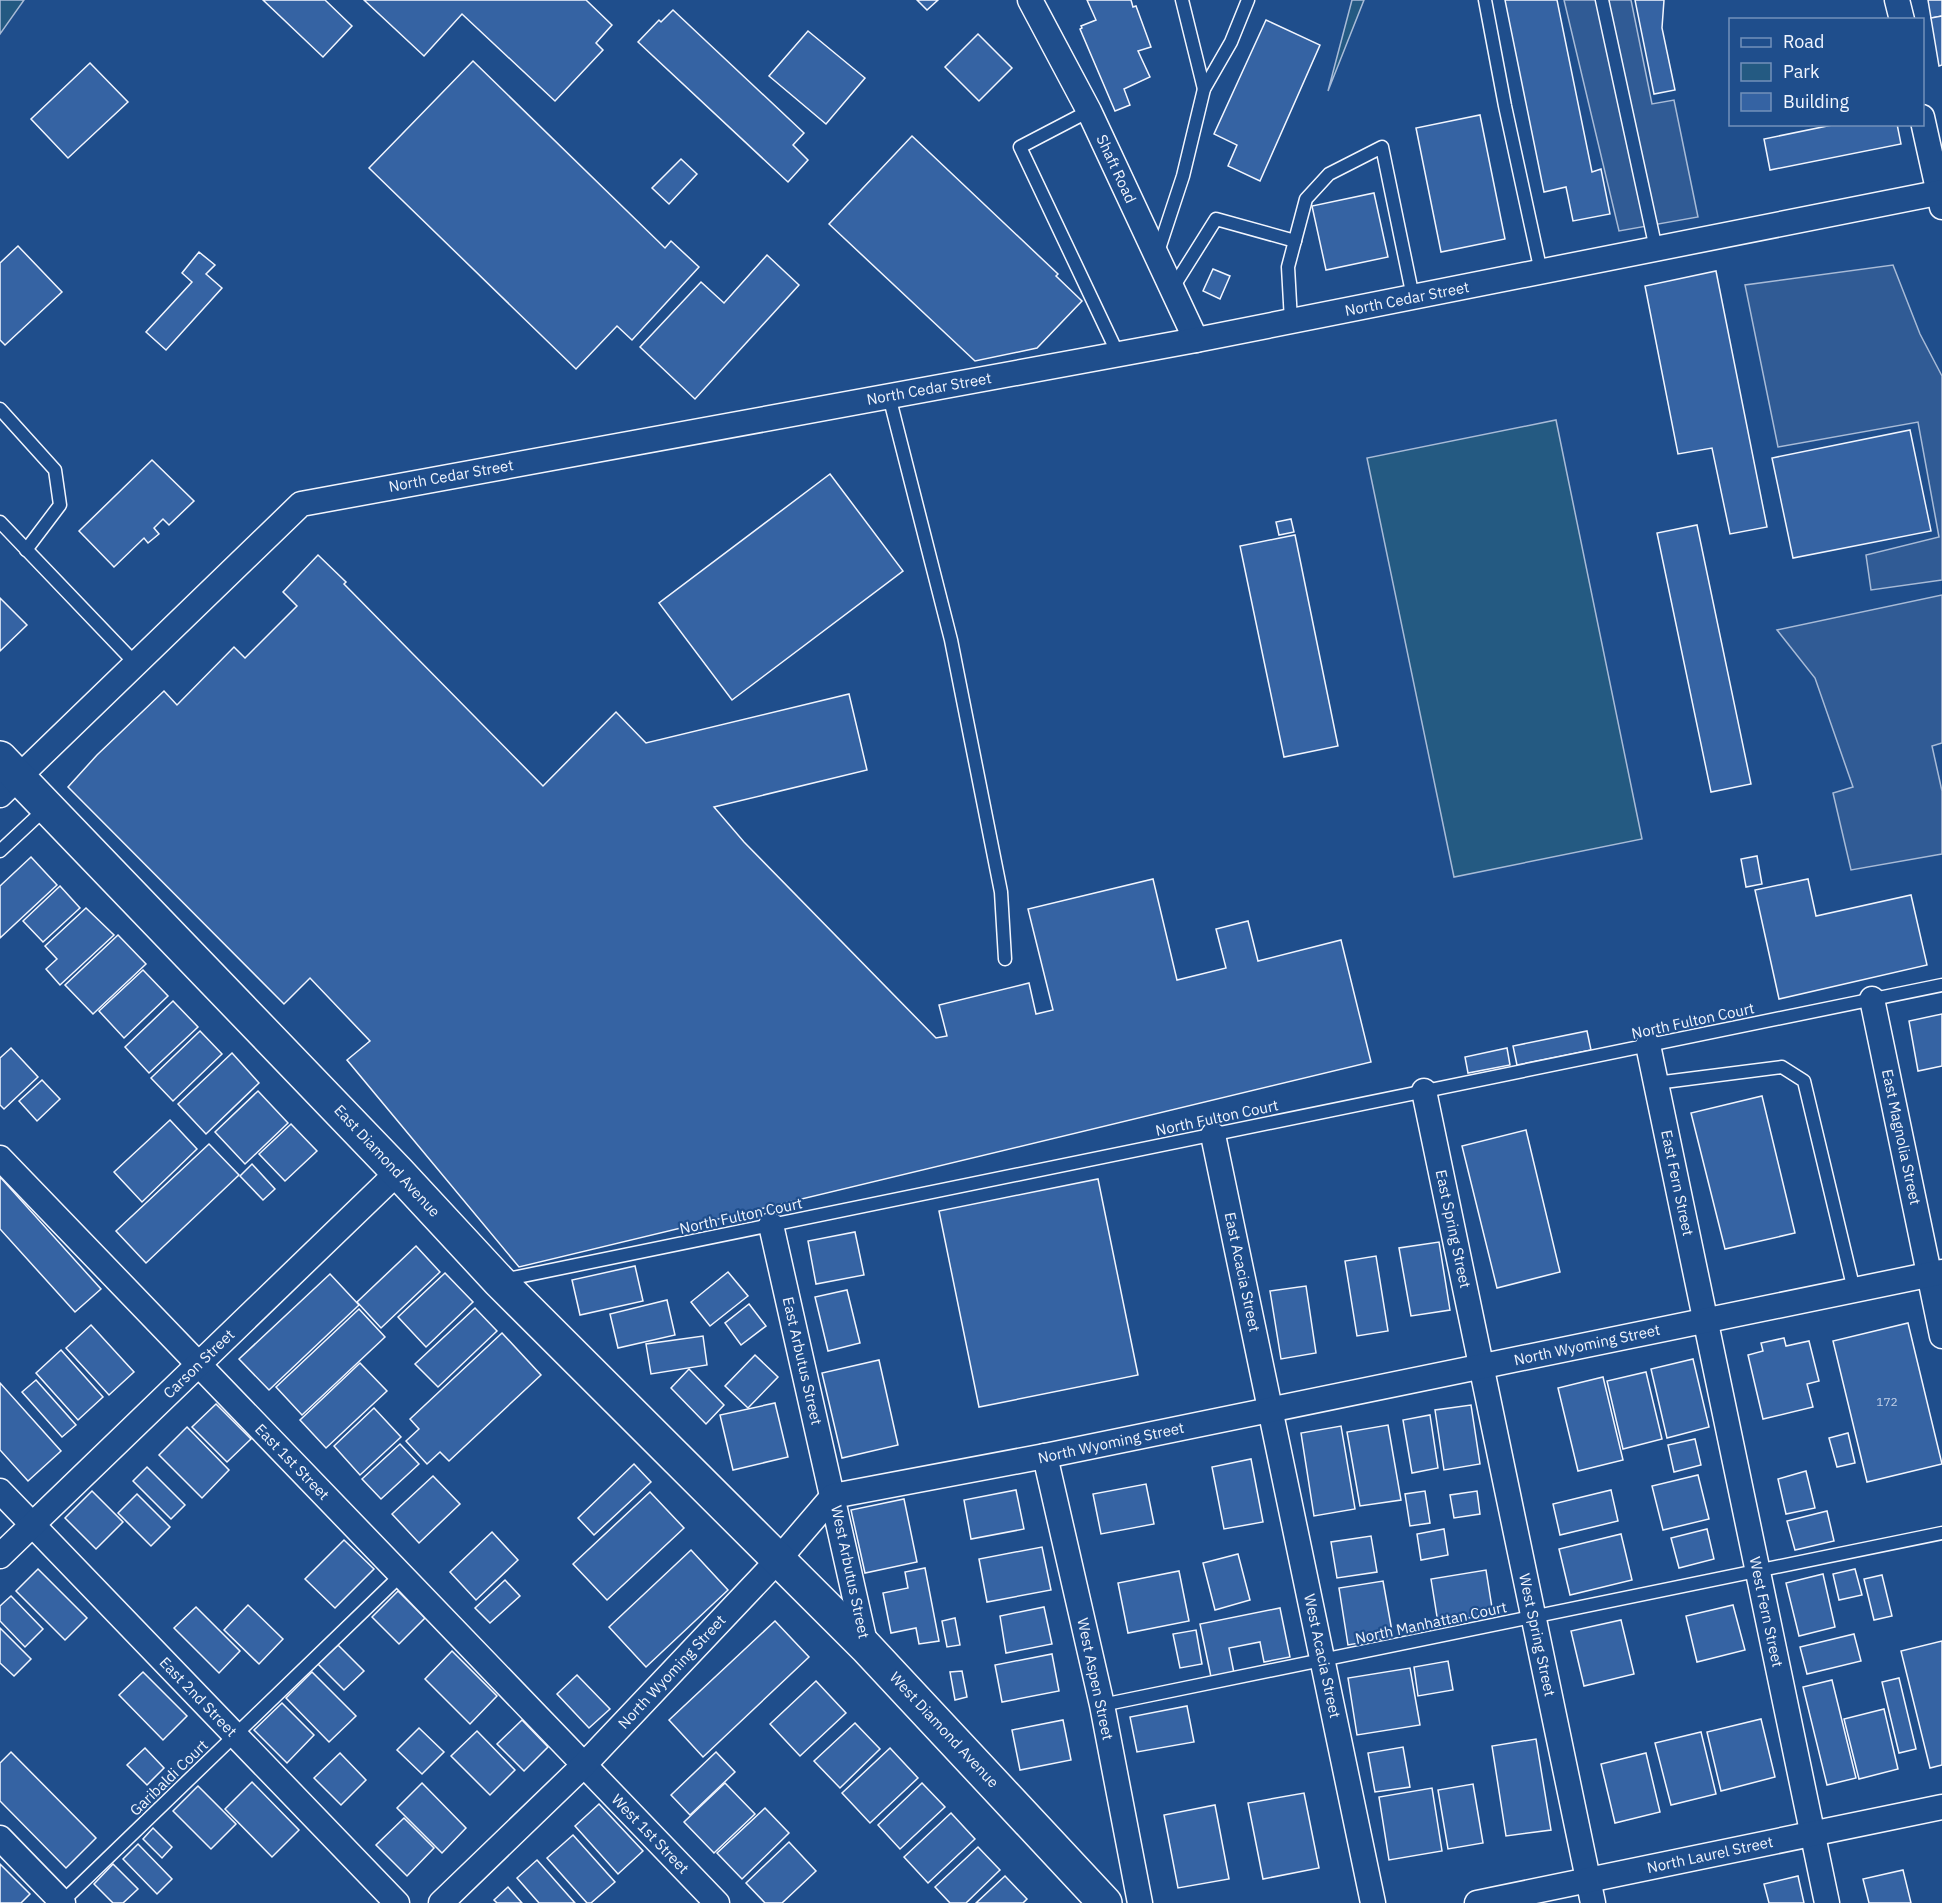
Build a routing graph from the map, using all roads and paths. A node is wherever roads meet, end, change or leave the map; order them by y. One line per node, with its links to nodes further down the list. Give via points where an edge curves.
1 (1030, 0): 9 (street, Shaft Road)
2 (1182, 0): 8 (lane)
3 (1248, 0): 8 (lane, via 1231,42)
4 (1485, 0): 15 (lane)
5 (1602, 0): 13 (lane)
6 (1897, 0): 7 (street)
7 (1902, 18)
8 (1204, 89): 14 (lane, via 1183,176)
9 (1089, 111): 14 (street, Shaft Road); 20 (lane, via 1020,147)
10 (1924, 122): 11 (street)
11 (1941, 198): 13 (street, North Cedar Street)
12 (1295, 241): 16 (lane, via 1216,219); 17 (lane, via 1306,199 1329,174 1382,147); 18 (lane, via 1288,267)
13 (1656, 249): 15 (street, North Cedar Street)
14 (1157, 257): 16 (street, Shaft Road)
15 (1542, 272): 17 (street, North Cedar Street)
16 (1172, 289): 19 (street, Shaft Road)
17 (1413, 297): 18 (street, North Cedar Street)
18 (1291, 321): 19 (street, North Cedar Street)
19 (1196, 340): 20 (street, North Cedar Street)
20 (1118, 354): 21 (street, North Cedar Street)
21 (889, 396): 25 (street, North Cedar Street, via 301,504); 29 (lane, via 951,640 1001,892)
22 (0, 409): 24 (lane, via 55,470 60,505)
23 (0, 524): 24 (lane)
24 (26, 550): 25 (lane)
25 (135, 663): 26 (street, North Cedar Street)
26 (6, 777): 27 (street, East Diamond Avenue)
27 (47, 807): 28 (lane); 37 (street, East Diamond Avenue)
28 (0, 851)
29 (1005, 959)
30 (1942, 985): 31 (lane, North Fulton Court)
31 (1872, 999): 32 (lane, North Fulton Court); 39 (street, East Magnolia Street)
32 (1648, 1045): 33 (street, East Fern Street); 34 (lane, North Fulton Court)
33 (1656, 1083): 41 (lane, via 1782,1067 1804,1081); 42 (street, East Fern Street)
34 (1424, 1091): 35 (lane, North Fulton Court); 45 (street, East Spring Street)
35 (1213, 1135): 38 (lane, North Fulton Court); 46 (street, East Acacia Street)
36 (1, 1161): 44 (street, East 1st Street)
37 (398, 1172): 40 (street, East Diamond Avenue); 44 (street, Carson Street)
38 (771, 1225): 40 (lane, North Fulton Court); 49 (street, East Arbutus Street)
39 (1936, 1274): 41 (street, North Wyoming Street); 43 (street, East Magnolia Street)
40 (499, 1281): 53 (street, East Diamond Avenue)
41 (1854, 1290): 42 (street, North Wyoming Street)
42 (1706, 1321): 45 (street, North Wyoming Street); 54 (street, West Fern Street)
43 (1942, 1336)
44 (198, 1365): 50 (street, Carson Street); 55 (street, East 1st Street)
45 (1481, 1367): 46 (street, North Wyoming Street); 56 (street, West Spring Street)
46 (1270, 1410): 47 (street, North Wyoming Street); 58 (street, West Acacia Street)
47 (1045, 1456): 49 (street, North Wyoming Street); 59 (street, West Aspen Street)
48 (0, 1491): 50 (street, East 2nd Street)
49 (833, 1496): 53 (street, North Wyoming Street); 57 (street, West Arbutus Street)
50 (33, 1525): 52 (street, Carson Street); 60 (street, East 2nd Street)
51 (1942, 1533): 54 (lane, North Manhattan Court)
52 (0, 1556)
53 (779, 1559): 57 (street, West Diamond Avenue); 61 (street, North Wyoming Street)
54 (1757, 1571): 56 (lane, North Manhattan Court); 63 (street, West Fern Street)
55 (401, 1575): 60 (lane, Garibaldi Court); 61 (street, East 1st Street)
56 (1533, 1617): 58 (lane, North Manhattan Court); 65 (street, West Spring Street)
57 (866, 1647): 70 (street, West Diamond Avenue)
58 (1323, 1660): 59 (lane, North Manhattan Court); 72 (street, West Acacia Street)
59 (1102, 1706): 71 (street, West Aspen Street)
60 (235, 1735): 66 (lane, Garibaldi Court); 67 (street, East 2nd Street)
61 (584, 1765): 68 (street, North Wyoming Street); 69 (street, West 1st Street)
62 (1942, 1808): 63 (street, North Laurel Street)
63 (1812, 1834): 65 (street, North Laurel Street); 74 (street, West Fern Street)
64 (0, 1838): 66 (street)
65 (1591, 1892): 73 (street, North Laurel Street)
66 (62, 1903)
67 (397, 1903)
68 (441, 1903)
69 (717, 1903)
70 (1106, 1903)
71 (1140, 1903)
72 (1373, 1903)
73 (1477, 1903)
74 (1827, 1903)

